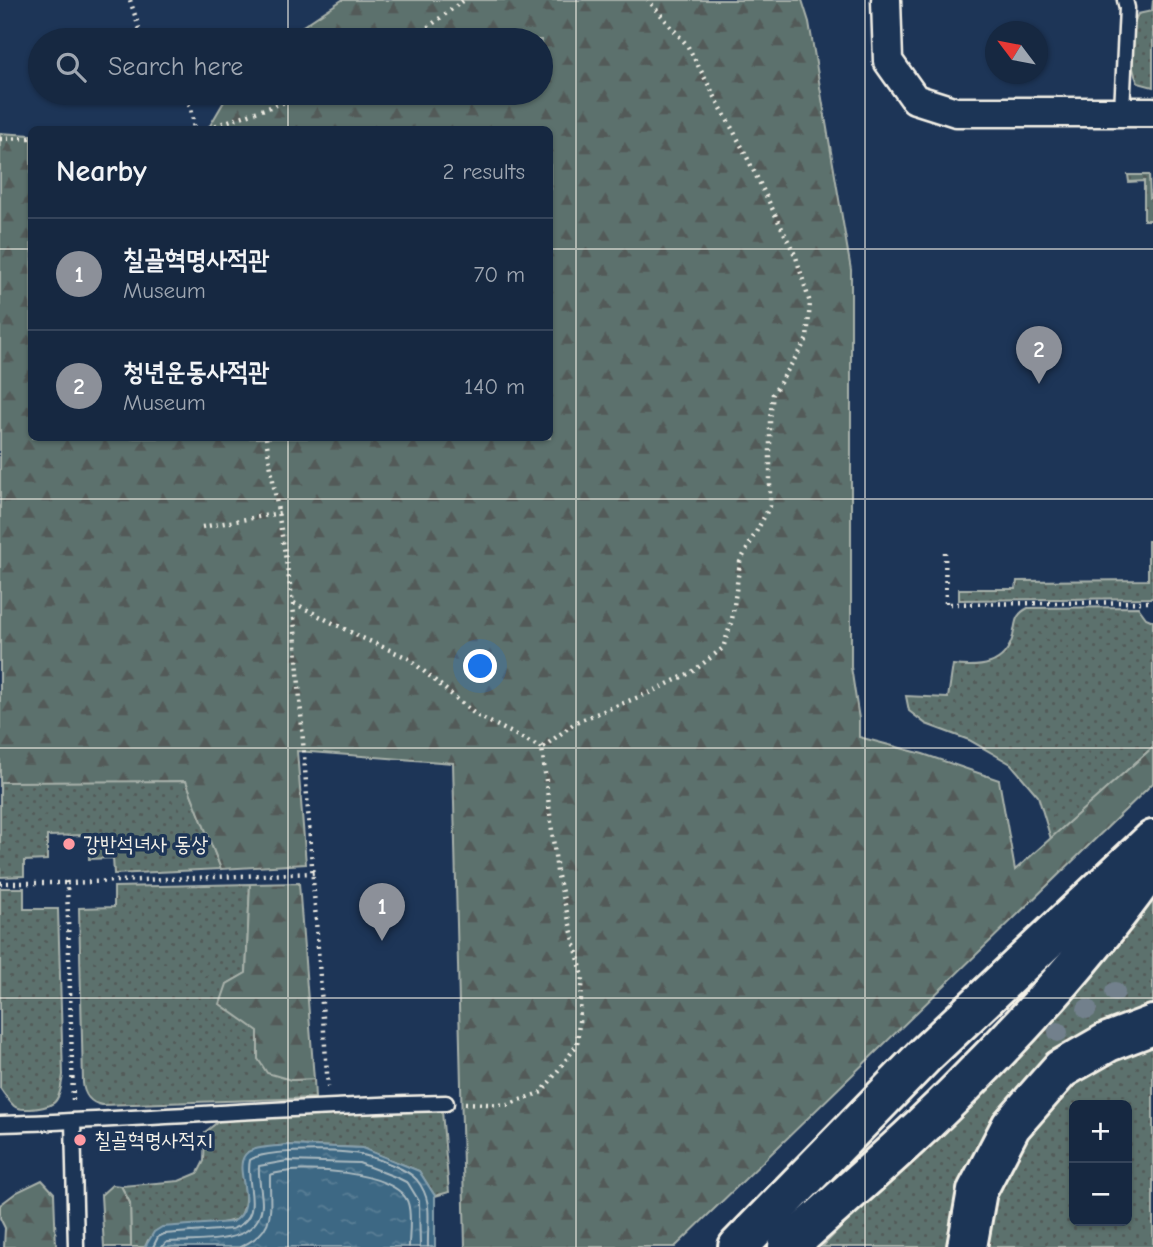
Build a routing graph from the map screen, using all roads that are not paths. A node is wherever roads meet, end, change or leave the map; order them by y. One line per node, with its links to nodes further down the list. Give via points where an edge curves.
1 (886, 0): 3 (street, via 888,61 915,99 956,111)
2 (1125, 0): 3 (lane)
3 (1122, 111): 4 (street)
4 (1153, 112)
5 (1153, 840): 12 (highway, via 926,1054)
6 (1153, 865): 13 (highway, via 1048,998 968,1082)
7 (1153, 1025): 14 (highway, via 1108,1042 1061,1069 1012,1126 977,1191)
8 (446, 1103): 9 (lane, via 329,1105)
9 (73, 1122): 10 (lane); 11 (lane)
10 (0, 1124)
11 (76, 1247)
12 (738, 1247)
13 (788, 1247)
14 (967, 1247)

